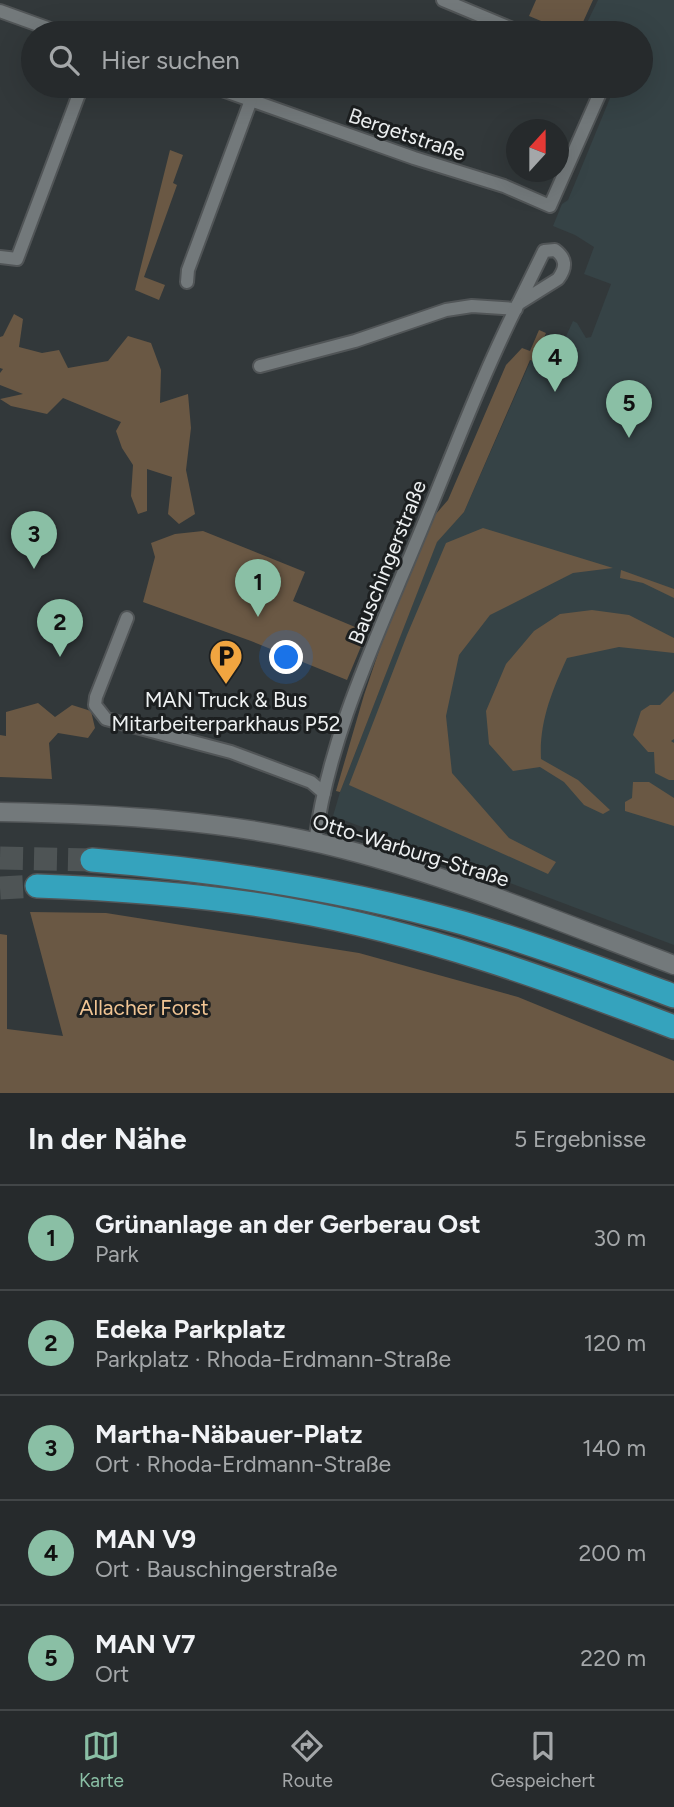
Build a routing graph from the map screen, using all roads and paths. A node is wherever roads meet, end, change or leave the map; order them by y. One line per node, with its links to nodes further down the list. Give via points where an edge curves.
1 (443, 0): 4 (street)
2 (0, 10): 3 (street)
3 (29, 21)
4 (493, 21)
5 (77, 98): 9 (street, via 17,259)
6 (245, 98): 8 (street, Bergetstraße)
7 (598, 98): 8 (street, Bergetstraße, via 550,206)
8 (251, 100): 10 (street)
9 (0, 257)
10 (187, 282)
11 (260, 366): 13 (street, Bauschingerstraße, via 446,310 517,307 378,634)
12 (127, 618): 13 (street, via 96,697 95,705 106,719 230,752 311,782)
13 (324, 793): 15 (street, Bauschingerstraße)
14 (0, 812): 15 (main road, Otto-Warburg-Straße, via 151,818 242,828)
15 (315, 843): 18 (main road, Otto-Warburg-Straße, via 481,892)
16 (92, 860): 19 (highway, via 181,867 345,894 464,923)
17 (37, 886): 20 (highway, via 199,897 354,923 508,965)
18 (674, 965)
19 (674, 996)
20 (674, 1027)

